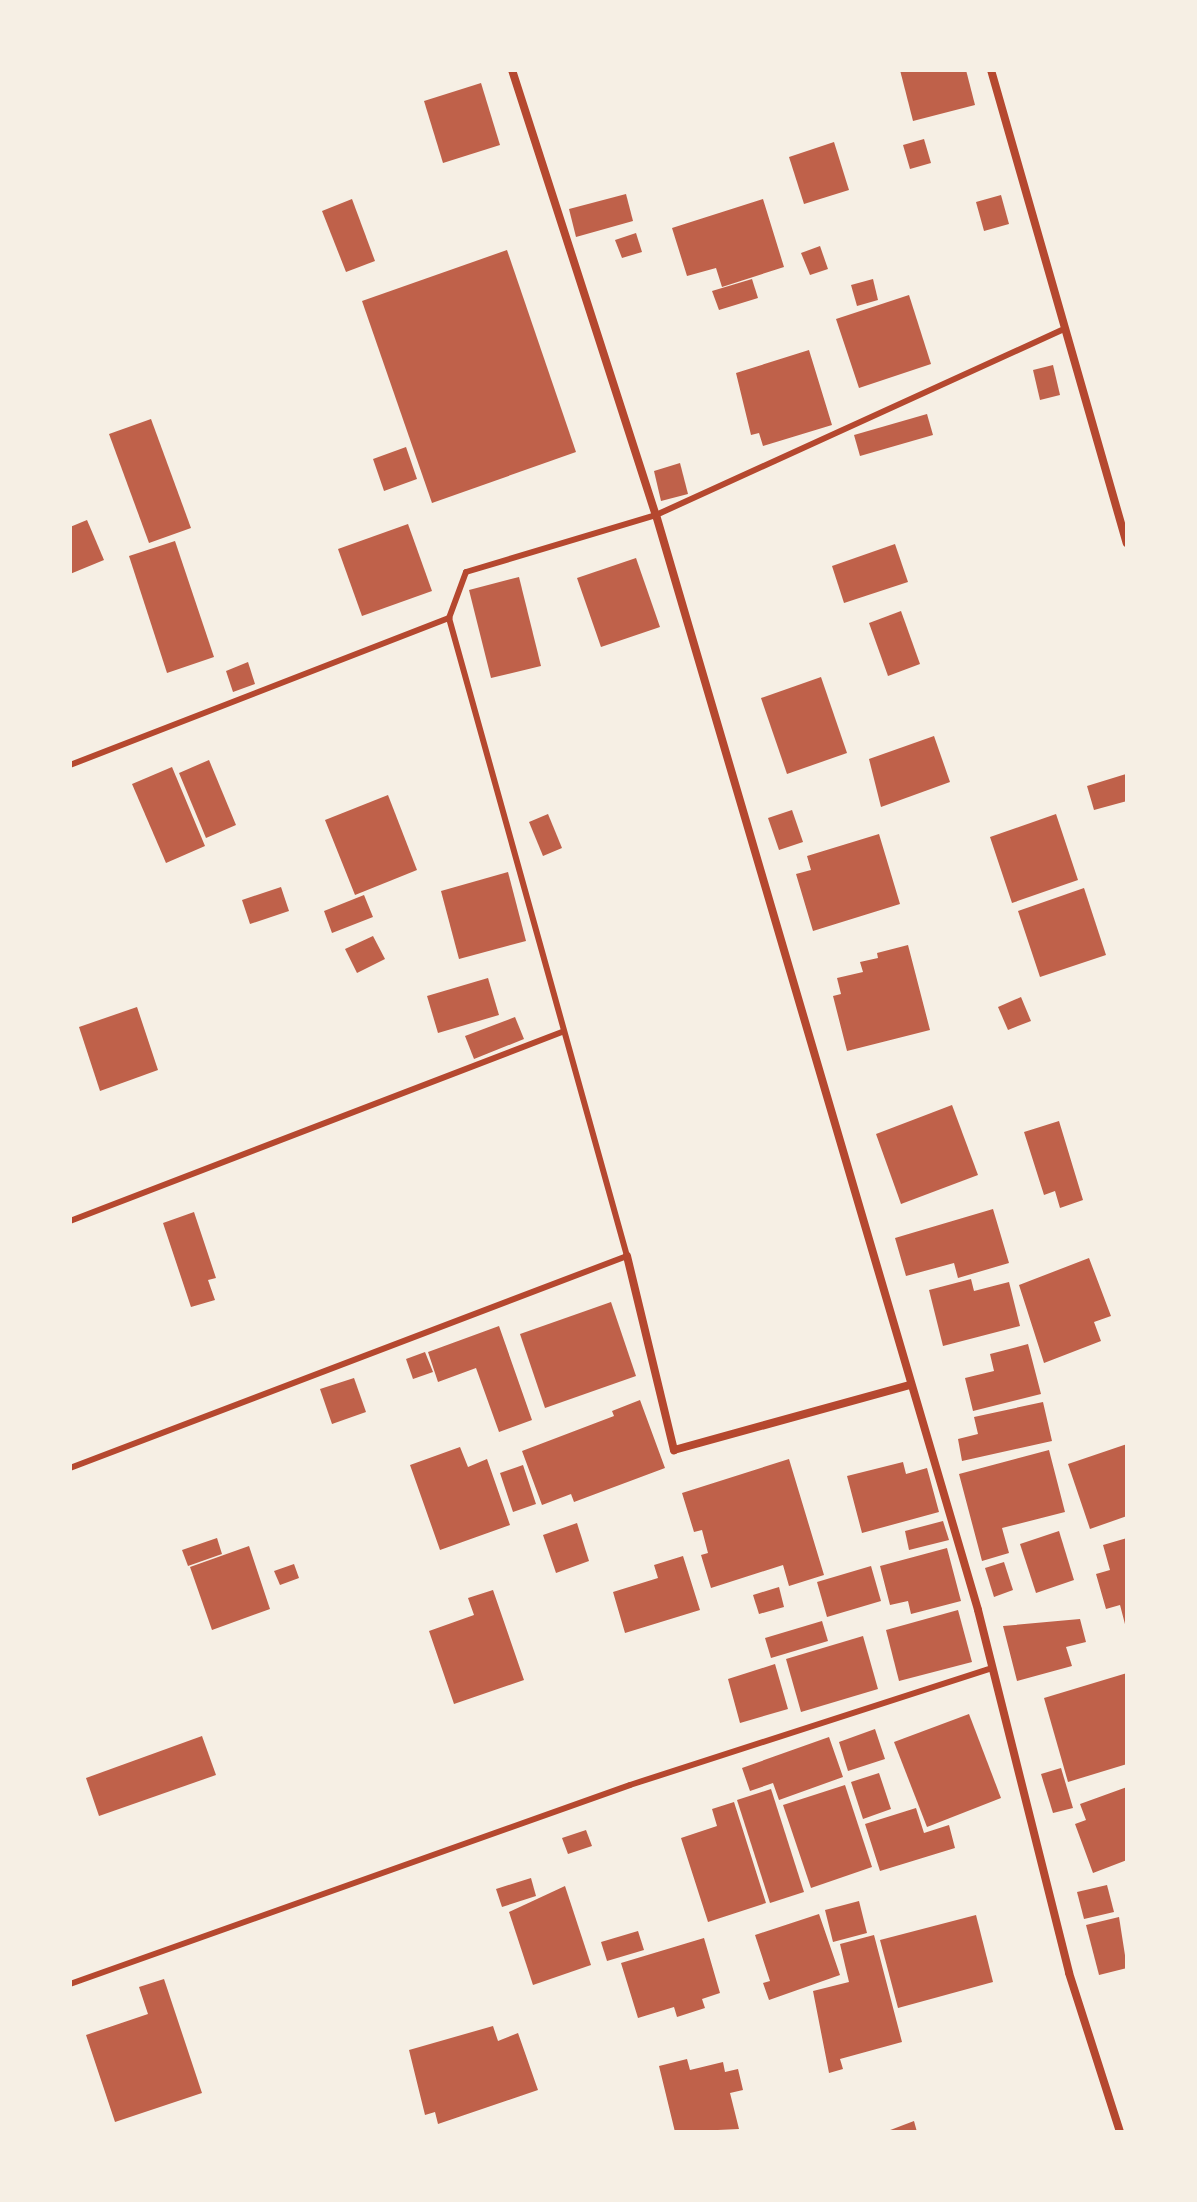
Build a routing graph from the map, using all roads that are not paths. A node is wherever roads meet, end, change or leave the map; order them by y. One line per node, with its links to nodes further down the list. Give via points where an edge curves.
1 (512, 70): 4 (street)
2 (991, 70): 3 (street)
3 (1065, 329): 4 (lane); 5 (street)
4 (656, 515): 6 (lane, via 466,572); 11 (street)
5 (1127, 543)
6 (449, 618): 7 (lane); 8 (lane)
7 (70, 765)
8 (562, 1032): 9 (lane); 10 (lane)
9 (70, 1221)
10 (627, 1256): 11 (street, via 674,1450); 12 (lane)
11 (910, 1385): 13 (street)
12 (70, 1468)
13 (993, 1668): 14 (lane, via 630,1785); 15 (street, via 1069,1973)
14 (70, 1984)
15 (1120, 2132)

